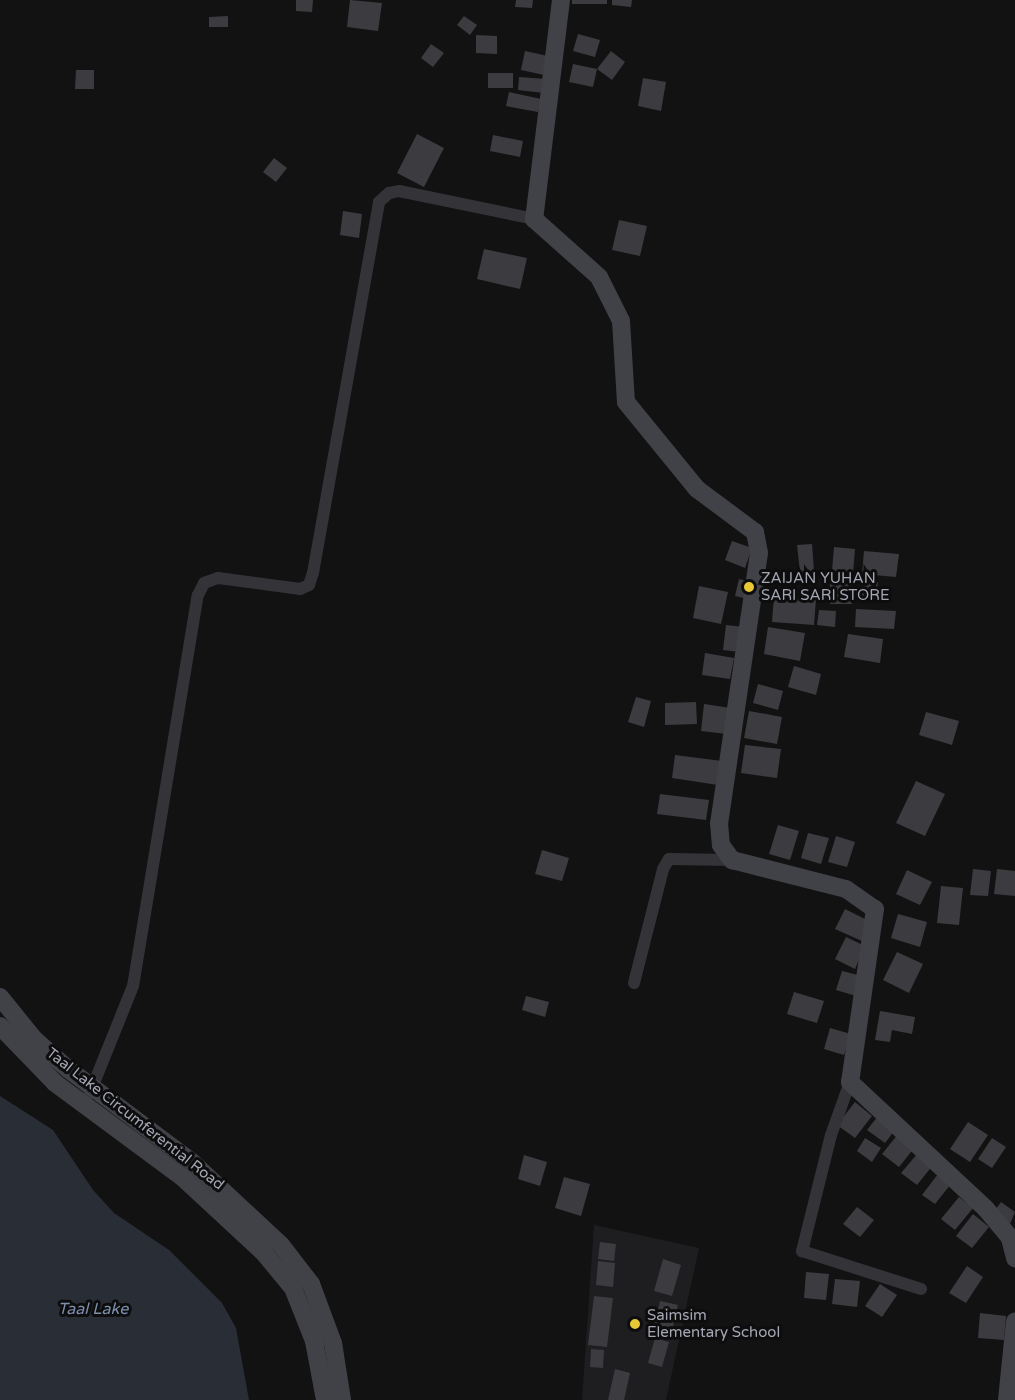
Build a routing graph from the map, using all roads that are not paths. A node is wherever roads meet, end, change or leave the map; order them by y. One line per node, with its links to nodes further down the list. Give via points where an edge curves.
1 (561, 0): 2 (street)
2 (534, 219): 3 (street, via 599,277 621,321 626,402 697,489 755,532 759,553 718,823 721,845); 8 (street, via 399,191 379,202 309,585 300,589 218,578 204,583 198,595 133,986)
3 (732, 860): 4 (street, via 669,860 663,869); 7 (street, via 846,889 875,909)
4 (634, 983)
5 (0, 997): 8 (street, Taal Lake Circumferential Road, via 34,1039)
6 (0, 1026): 9 (street, Taal Lake Circumferential Road, via 19,1050)
7 (850, 1082): 10 (street, via 986,1209 1010,1238); 11 (street, via 831,1135 802,1251)
8 (93, 1088): 9 (street); 14 (street, Taal Lake Circumferential Road, via 193,1162 281,1245 311,1284 333,1343)
9 (83, 1103): 13 (street, Taal Lake Circumferential Road, via 182,1177 264,1253 293,1288 314,1341)
10 (1015, 1258)
11 (921, 1289)
12 (1015, 1321): 15 (street)
13 (325, 1400)
14 (342, 1400)
15 (1007, 1400)

